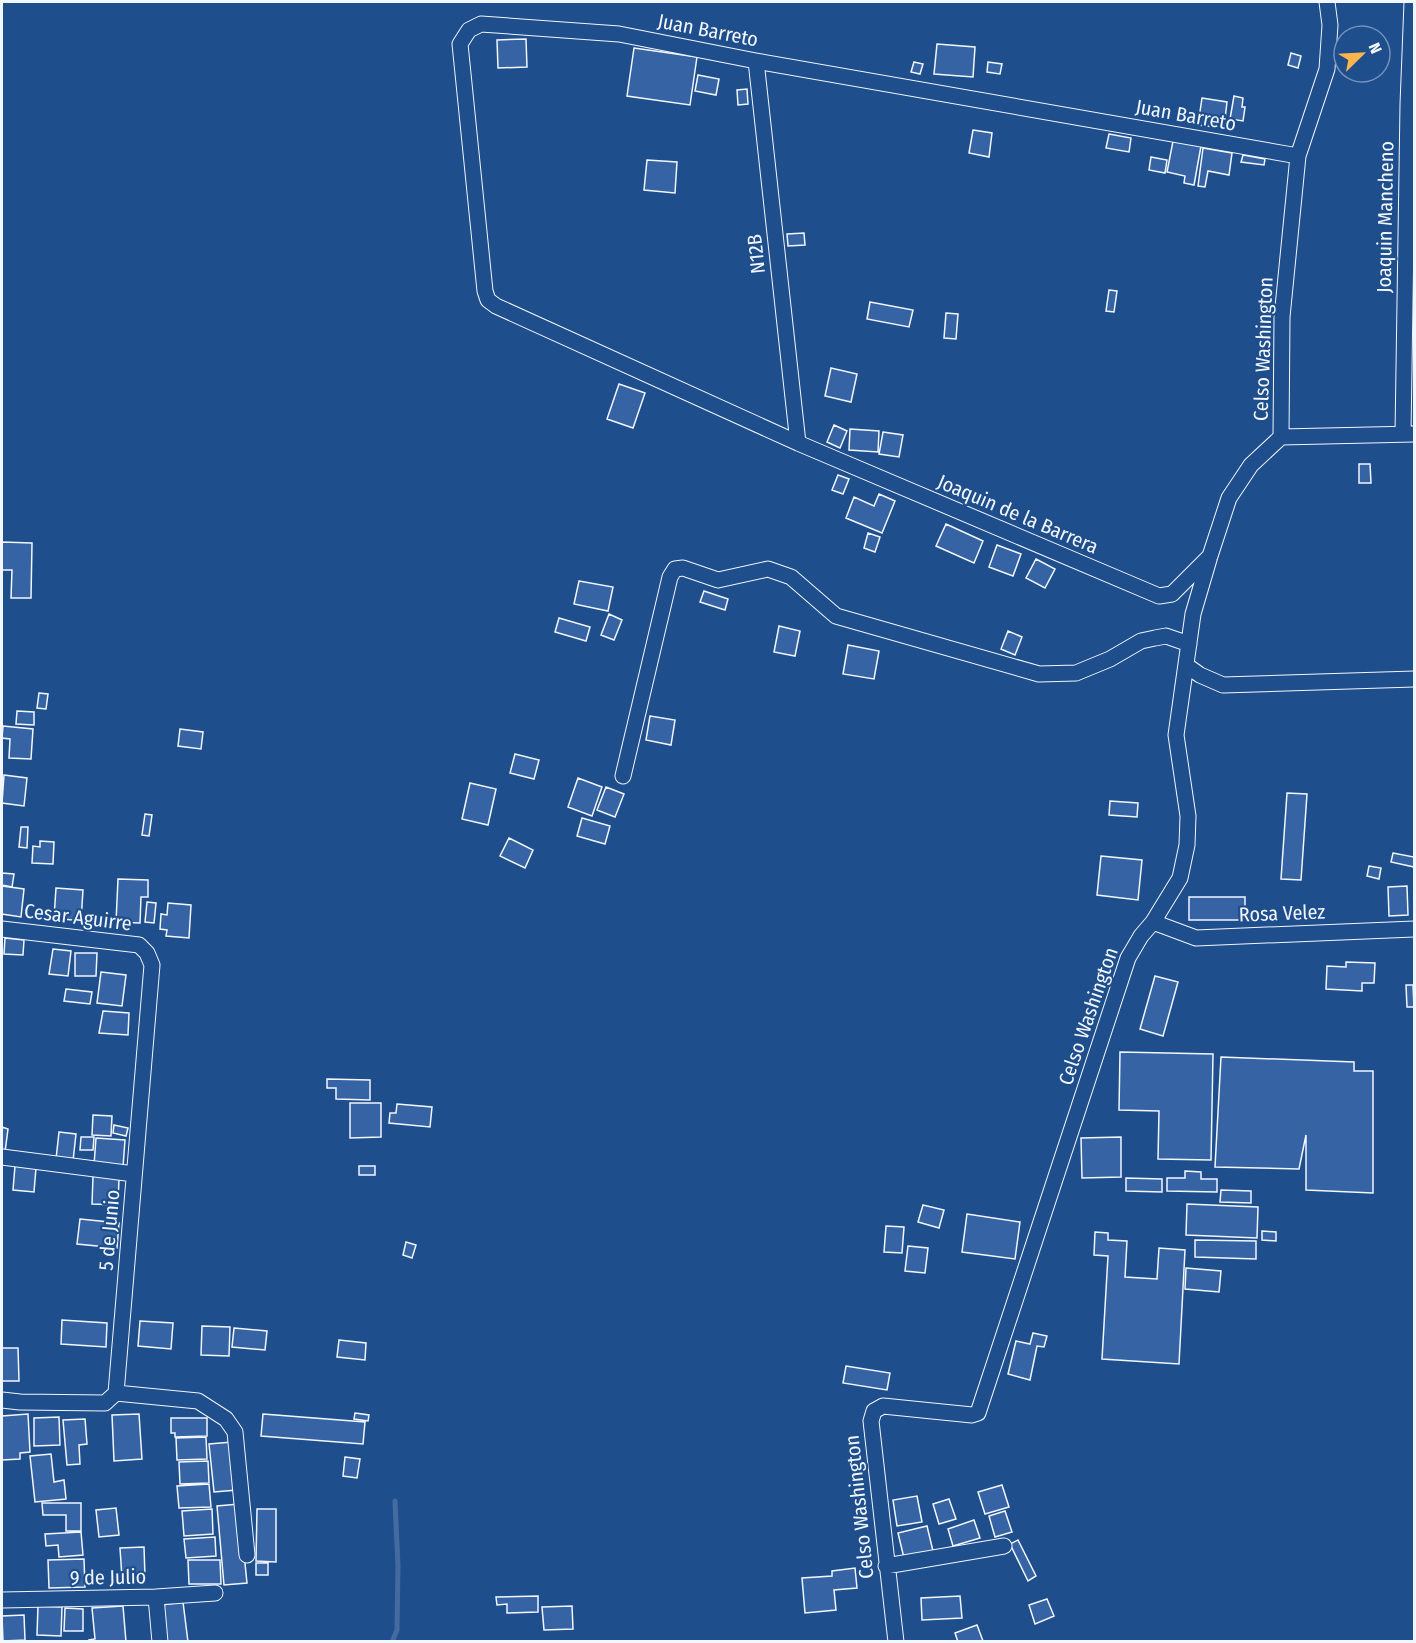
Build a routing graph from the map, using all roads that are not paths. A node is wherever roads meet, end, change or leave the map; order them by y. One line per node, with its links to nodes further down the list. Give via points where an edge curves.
1 (1328, 2): 4 (street, Celso Washington, via 1327,69)
2 (1412, 2): 5 (street, Joaquin Mancheno, via 1408,116)
3 (756, 61): 4 (street, Juan Barreto); 7 (street, N12B); 7 (street, Juan Barreto, via 619,34 481,24 469,30 460,44 488,300)
4 (1298, 156): 6 (street, Celso Washington, via 1282,317)
5 (1409, 434): 6 (street)
6 (1281, 437): 8 (street, Celso Washington, via 1251,465 1229,498)
7 (798, 443): 8 (street, Joaquin de la Barrera, via 1159,596 1172,594)
8 (1210, 556): 9 (street, Celso Washington, via 1193,614)
9 (1189, 644): 10 (street, Celso Washington); 12 (street, via 1166,636 1155,638 1076,673 1039,674 836,616 791,577 768,569 718,580 675,569)
10 (1186, 665): 11 (street, via 1223,685); 13 (street, Celso Washington, via 1176,735 1188,816 1187,845 1180,878)
11 (1414, 679)
12 (623, 776)
13 (1153, 922): 15 (street, Rosa Velez, via 1197,938); 23 (street, Celso Washington, via 1128,958 978,1413 883,1406 874,1411 871,1420)
14 (2, 929): 16 (street, Cesar Aguirre, via 139,945)
15 (1414, 929)
16 (147, 953): 18 (street, 5 de Junio, via 152,965)
17 (2, 1157): 18 (street)
18 (134, 1174): 19 (street, 5 de Junio)
19 (116, 1393): 20 (street, via 105,1403); 22 (street, via 198,1401 226,1419 235,1432)
20 (2, 1400)
21 (1004, 1546): 23 (street)
22 (247, 1555)
23 (886, 1566): 28 (street, Celso Washington)
24 (216, 1593): 25 (street, 9 de Julio)
25 (156, 1597): 26 (street, 9 de Julio); 27 (street)
26 (2, 1600)
27 (160, 1641)
28 (896, 1641)

